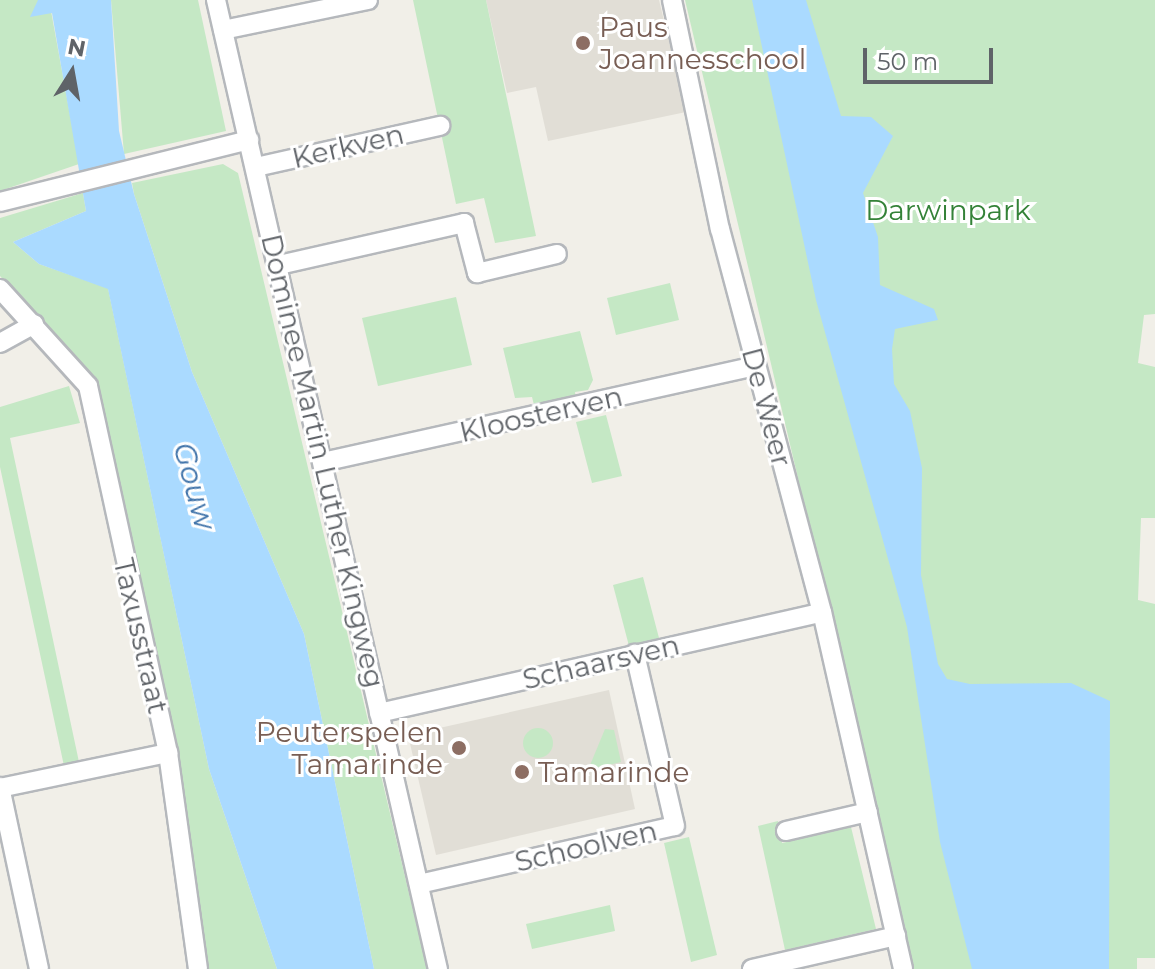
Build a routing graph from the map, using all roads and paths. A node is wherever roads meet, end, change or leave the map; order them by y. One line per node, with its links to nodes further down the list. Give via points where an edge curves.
1 (216, 0): 4 (street, Dominee Martin Luther Kingweg)
2 (368, 0): 4 (street)
3 (672, 0): 14 (street, De Weer)
4 (223, 30): 6 (street, Dominee Martin Luther Kingweg)
5 (440, 126): 7 (street, Kerkven)
6 (249, 140): 7 (street, Dominee Martin Luther Kingweg); 8 (street)
7 (256, 167): 10 (street, Dominee Martin Luther Kingweg)
8 (0, 202)
9 (557, 254): 10 (street, via 477,273 464,223)
10 (279, 265): 15 (street, Dominee Martin Luther Kingweg)
11 (0, 289): 12 (street, Taxusstraat)
12 (34, 324): 13 (street); 19 (street, Taxusstraat, via 88,386)
13 (0, 343)
14 (756, 366): 15 (street, Kloosterven); 16 (street, De Weer)
15 (327, 461): 18 (street, Dominee Martin Luther Kingweg)
16 (822, 612): 17 (street, Schaarsven); 21 (street, De Weer)
17 (635, 654): 18 (street, Schaarsven); 23 (street, Schoolven, via 675,826)
18 (379, 713): 23 (street, Dominee Martin Luther Kingweg)
19 (168, 753): 20 (street); 26 (street, Taxusstraat)
20 (0, 788): 25 (street)
21 (868, 812): 22 (street); 24 (street, De Weer)
22 (786, 831)
23 (419, 884): 27 (street, Dominee Martin Luther Kingweg)
24 (896, 936): 28 (street); 29 (street, De Weer)
25 (39, 969)
26 (198, 969)
27 (438, 969)
28 (752, 969)
29 (903, 969)

